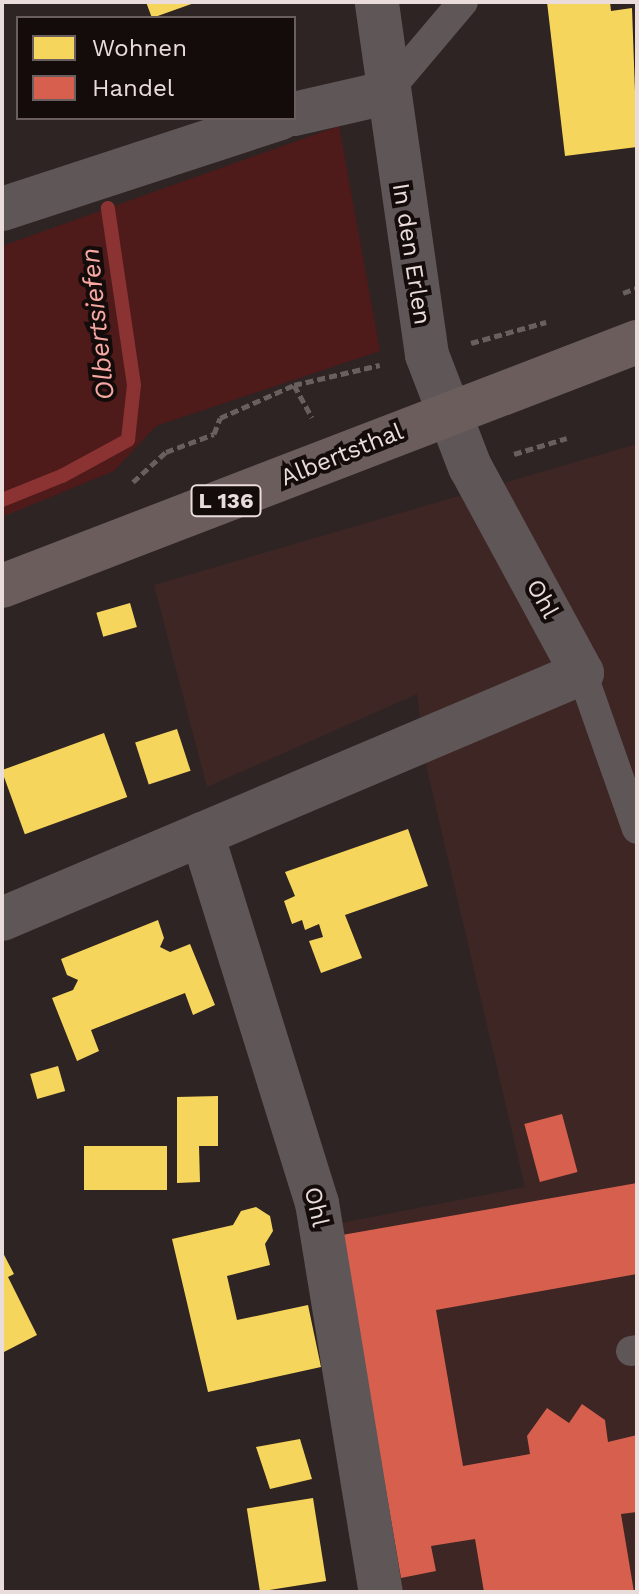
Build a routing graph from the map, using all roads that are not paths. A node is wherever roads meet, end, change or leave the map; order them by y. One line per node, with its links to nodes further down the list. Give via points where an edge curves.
1 (377, 2): 3 (street, In den Erlen)
2 (463, 2): 3 (lane)
3 (386, 93): 4 (street); 8 (street, In den Erlen, via 427,355)
4 (296, 114)
5 (275, 120): 6 (street)
6 (2, 209)
7 (637, 342): 8 (main road, Albertsthal / L 136)
8 (448, 413): 9 (main road, Albertsthal / L 136); 10 (street, Ohl, via 470,467)
9 (2, 586)
10 (582, 673): 11 (lane); 12 (street)
11 (637, 829)
12 (202, 834): 13 (street); 14 (street, Ohl, via 317,1203)
13 (2, 919)
14 (381, 1592)

